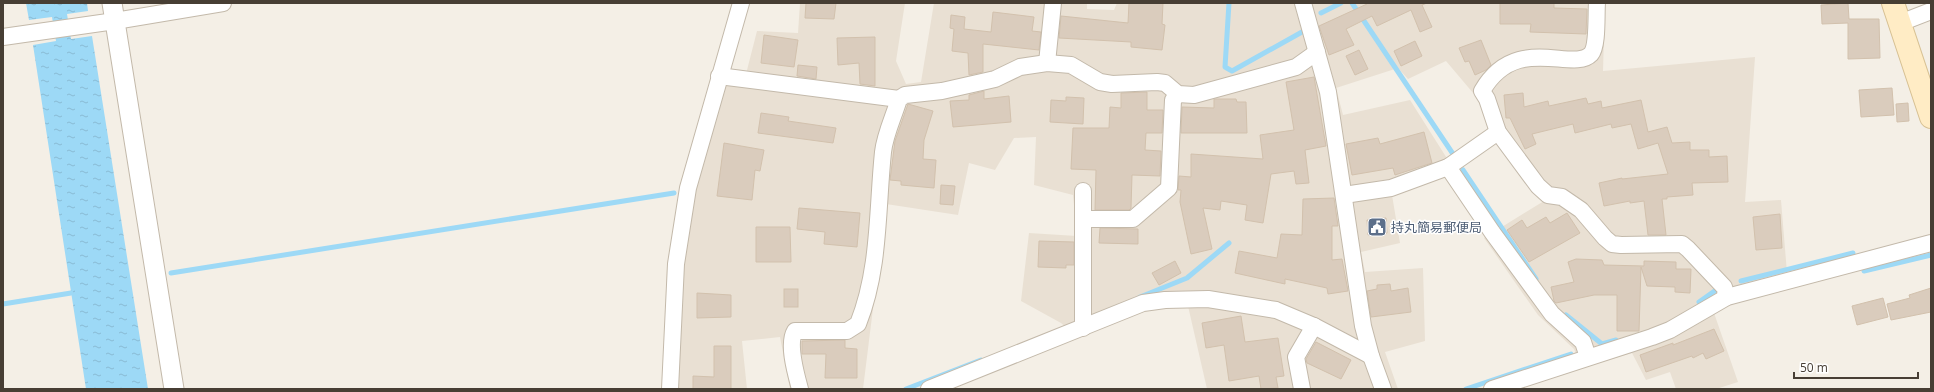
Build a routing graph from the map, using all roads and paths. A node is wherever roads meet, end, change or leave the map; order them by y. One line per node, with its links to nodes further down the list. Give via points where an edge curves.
1 (223, 3): 7 (street)
2 (741, 3): 12 (street)
3 (1053, 3): 11 (street)
4 (1303, 3): 10 (street)
5 (1597, 3): 16 (street, via 1595,47 1591,54 1579,59 1532,57 1515,60 1487,83 1482,91)
6 (1931, 11): 8 (street)
7 (113, 12): 9 (street, via 76,25); 27 (street)
8 (1897, 13): 15 (main road)
9 (3, 37)
10 (1317, 52): 13 (street, via 1296,66 1194,95); 19 (street, via 1328,92)
11 (1047, 63): 13 (street, via 1072,65 1100,82 1165,83); 14 (street, via 1020,67 996,79 942,91 905,95)
12 (719, 76): 14 (street); 28 (street, via 688,188 676,264)
13 (1178, 94): 20 (street, via 1173,100 1169,188 1133,219)
14 (899, 99): 29 (street, via 883,150 872,279 865,306 858,324 847,330 795,331 791,337)
15 (1931, 117)
16 (1498, 132): 17 (street); 22 (street, via 1538,186 1548,195 1562,197 1582,210 1612,244 1682,244 1724,287)
17 (1448, 167): 19 (street, via 1391,188); 26 (street, via 1552,314 1583,342)
18 (1083, 191): 20 (street)
19 (1344, 195): 25 (street, via 1363,326)
20 (1083, 219): 24 (street)
21 (1931, 243): 22 (street)
22 (1728, 297): 26 (street, via 1670,330)
23 (1314, 326): 24 (street, via 1276,310 1208,299 1190,299 1143,303); 25 (street); 31 (street, via 1296,357)
24 (1083, 328): 30 (street)
25 (1371, 356): 32 (street)
26 (1588, 357): 33 (street)
27 (174, 389)
28 (670, 389)
29 (800, 389)
30 (930, 389)
31 (1302, 389)
32 (1383, 389)
33 (1492, 389)

